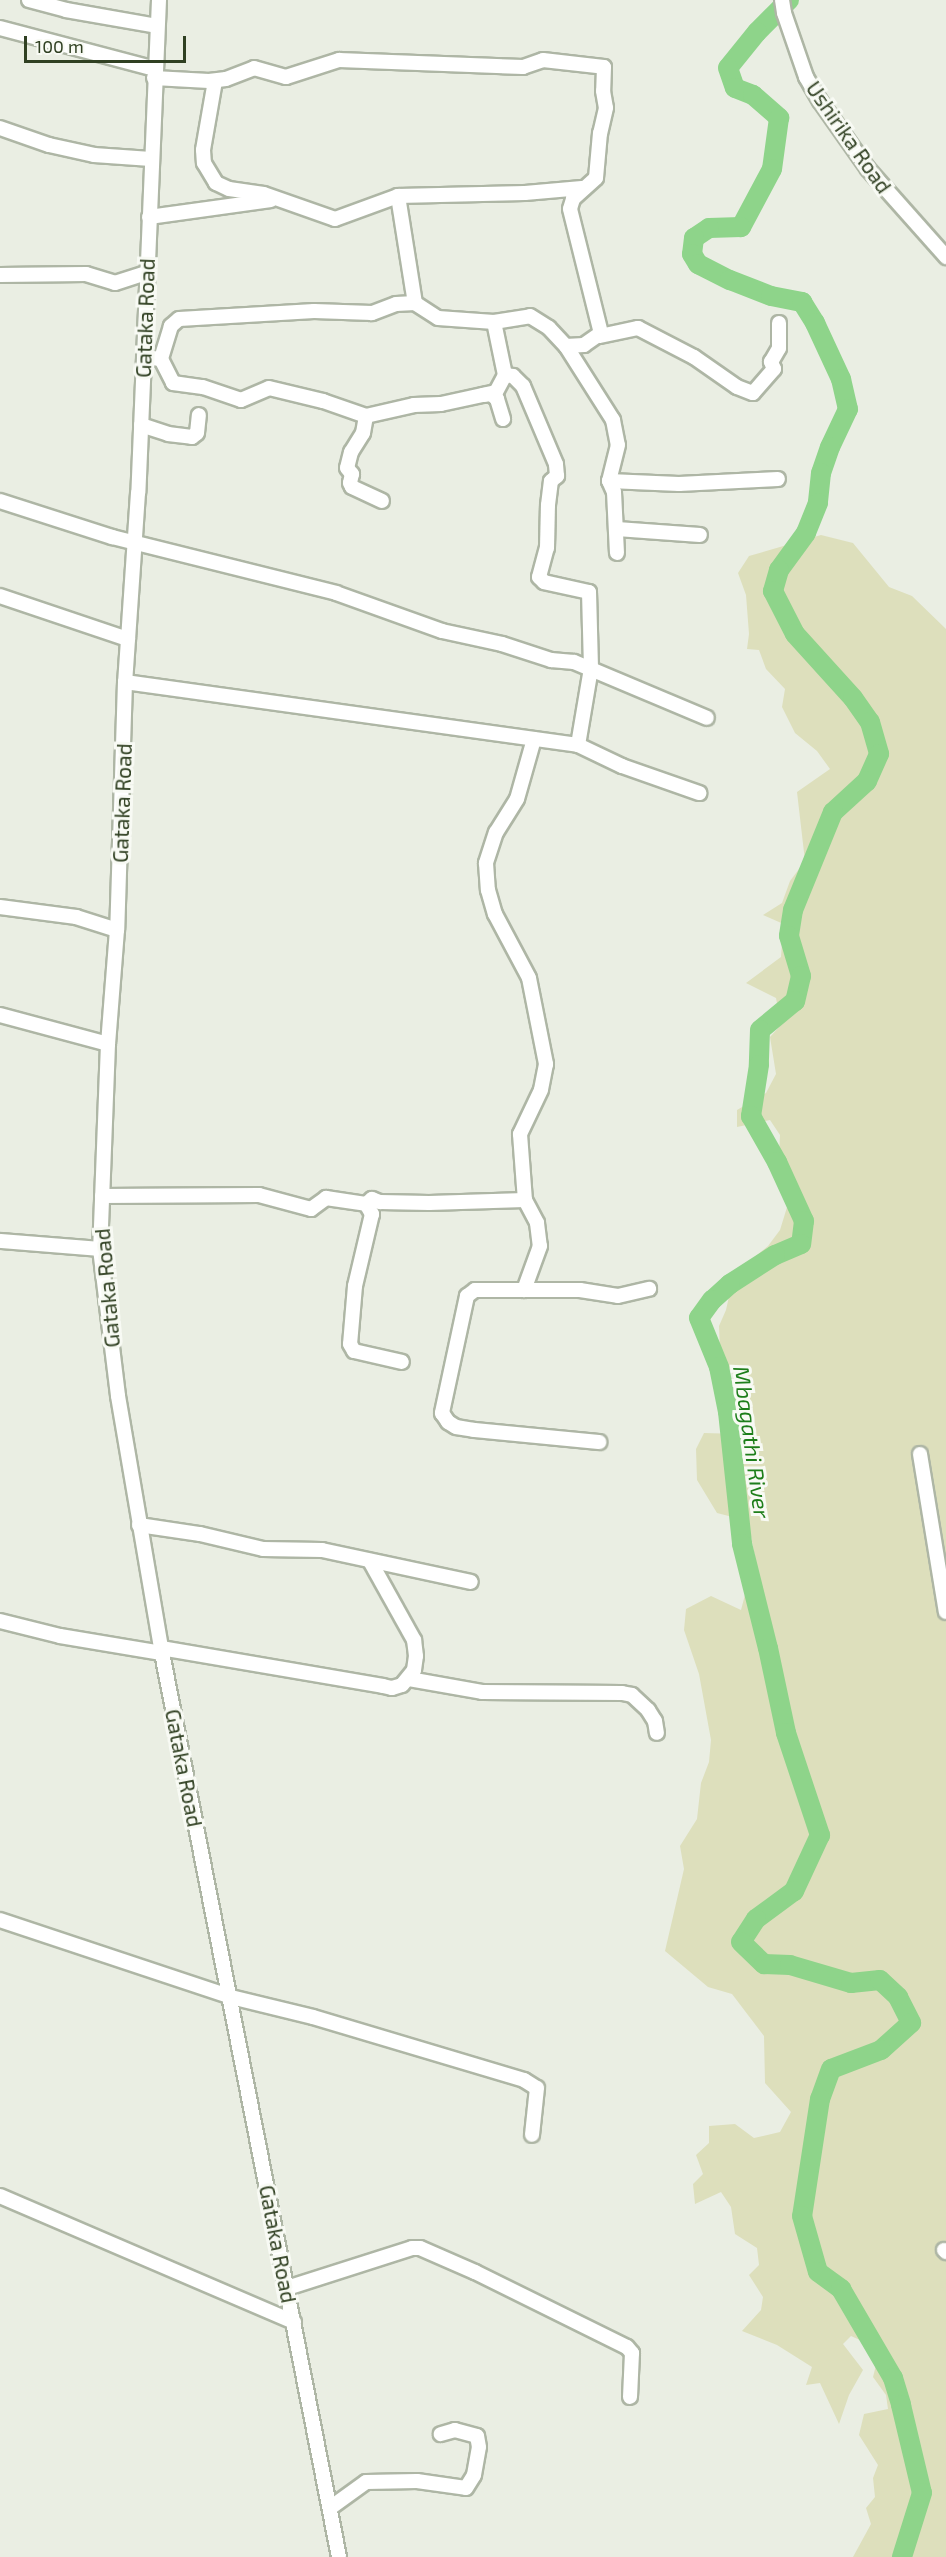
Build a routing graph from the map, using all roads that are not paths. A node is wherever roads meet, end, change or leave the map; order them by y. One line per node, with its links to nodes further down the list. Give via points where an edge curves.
1 (29, 0): 4 (street)
2 (159, 0): 4 (street, Gataka Road)
3 (783, 6): 14 (street, Ushirika Road, via 806,77 820,101 868,169)
4 (157, 26): 6 (street, Gataka Road)
5 (0, 28): 6 (street)
6 (155, 73): 7 (street); 9 (street, Gataka Road)
7 (215, 81): 10 (street, via 254,68 286,78 339,60 523,67 543,60 601,65 606,70 606,108 596,178); 12 (street, via 203,150 208,175 229,189)
8 (0, 128): 9 (street, via 94,155)
9 (151, 159): 13 (street, Gataka Road)
10 (582, 188): 11 (street); 20 (street, via 570,209 602,329)
11 (398, 196): 12 (street, via 335,219); 17 (street)
12 (278, 200): 13 (street)
13 (148, 217): 15 (street, Gataka Road)
14 (946, 257)
15 (146, 273): 16 (street, via 115,283 86,274); 22 (street, Gataka Road)
16 (0, 274)
17 (415, 303): 18 (street, via 438,318); 23 (street, via 396,304 372,313 314,311 179,319 171,326)
18 (494, 322): 21 (street, via 530,316); 24 (street)
19 (779, 323): 20 (street, via 779,348 771,362 774,369 753,393 638,328)
20 (600, 336): 21 (street, via 584,345)
21 (566, 346): 31 (street, via 613,420 618,445)
22 (143, 358): 23 (street); 29 (street, Gataka Road)
23 (161, 358): 27 (street, via 173,383 203,387 241,400 269,388)
24 (505, 375): 25 (street, via 496,392); 40 (street, via 513,376 523,386 556,464 548,505 547,548 539,577 544,582 589,592)
25 (466, 398): 27 (street); 28 (street, via 491,394 501,407)
26 (199, 415): 29 (street, via 197,433 192,437)
27 (366, 416): 33 (street, via 363,433 351,452 347,468 352,474 352,487)
28 (503, 418)
29 (141, 425): 36 (street, Gataka Road)
30 (778, 479): 31 (street, via 680,484)
31 (609, 482): 34 (street, via 614,492)
32 (0, 501): 36 (street)
33 (382, 501)
34 (616, 529): 35 (street); 37 (street)
35 (700, 535)
36 (133, 541): 39 (street, Gataka Road); 40 (street, via 336,593 442,631)
37 (617, 553)
38 (0, 596): 39 (street)
39 (128, 639): 41 (street, Gataka Road)
40 (591, 668): 42 (street); 44 (street)
41 (125, 682): 43 (street); 47 (street, Gataka Road)
42 (707, 718)
43 (534, 739): 44 (street); 51 (street, via 517,799 496,832 486,863 495,914 529,978 546,1064 541,1090 520,1134)
44 (578, 745): 45 (street, via 622,766)
45 (699, 793)
46 (0, 907): 47 (street, via 76,916)
47 (117, 930): 49 (street, Gataka Road)
48 (0, 1015): 49 (street)
49 (108, 1044): 50 (street, Gataka Road)
50 (102, 1196): 52 (street, via 260,1195 311,1209 326,1198); 54 (street, Gataka Road)
51 (525, 1200): 52 (street, via 429,1203 372,1199); 56 (street, via 537,1223 540,1246)
52 (366, 1204): 57 (street, via 372,1214 355,1286 351,1347)
53 (0, 1241): 54 (street)
54 (100, 1249): 60 (street, Gataka Road)
55 (649, 1289): 56 (street, via 618,1296 580,1290)
56 (524, 1290): 58 (street, via 475,1290 467,1296 442,1413 448,1422 465,1428)
57 (402, 1362)
58 (599, 1442)
59 (920, 1455): 63 (street)
60 (139, 1525): 61 (street, via 263,1549 322,1550); 65 (street, Gataka Road)
61 (370, 1561): 62 (street); 66 (street, via 414,1640 416,1656)
62 (471, 1582)
63 (946, 1612)
64 (0, 1621): 65 (street, via 60,1636)
65 (161, 1650): 66 (street, via 392,1688); 69 (street, Gataka Road)
66 (409, 1679): 67 (street, via 482,1692 632,1695 648,1710)
67 (657, 1733)
68 (0, 1920): 69 (street)
69 (231, 1996): 70 (street, via 313,2016 536,2085); 72 (street, Gataka Road)
70 (532, 2135)
71 (0, 2196): 73 (street)
72 (286, 2288): 73 (street, Gataka Road); 74 (street, via 420,2248 627,2347 632,2353)
73 (294, 2322): 76 (street, Gataka Road)
74 (630, 2397)
75 (441, 2434): 76 (street, via 455,2430 477,2436 474,2475 466,2487 417,2481 366,2481)
76 (330, 2508): 77 (street, Gataka Road)
77 (339, 2557)

